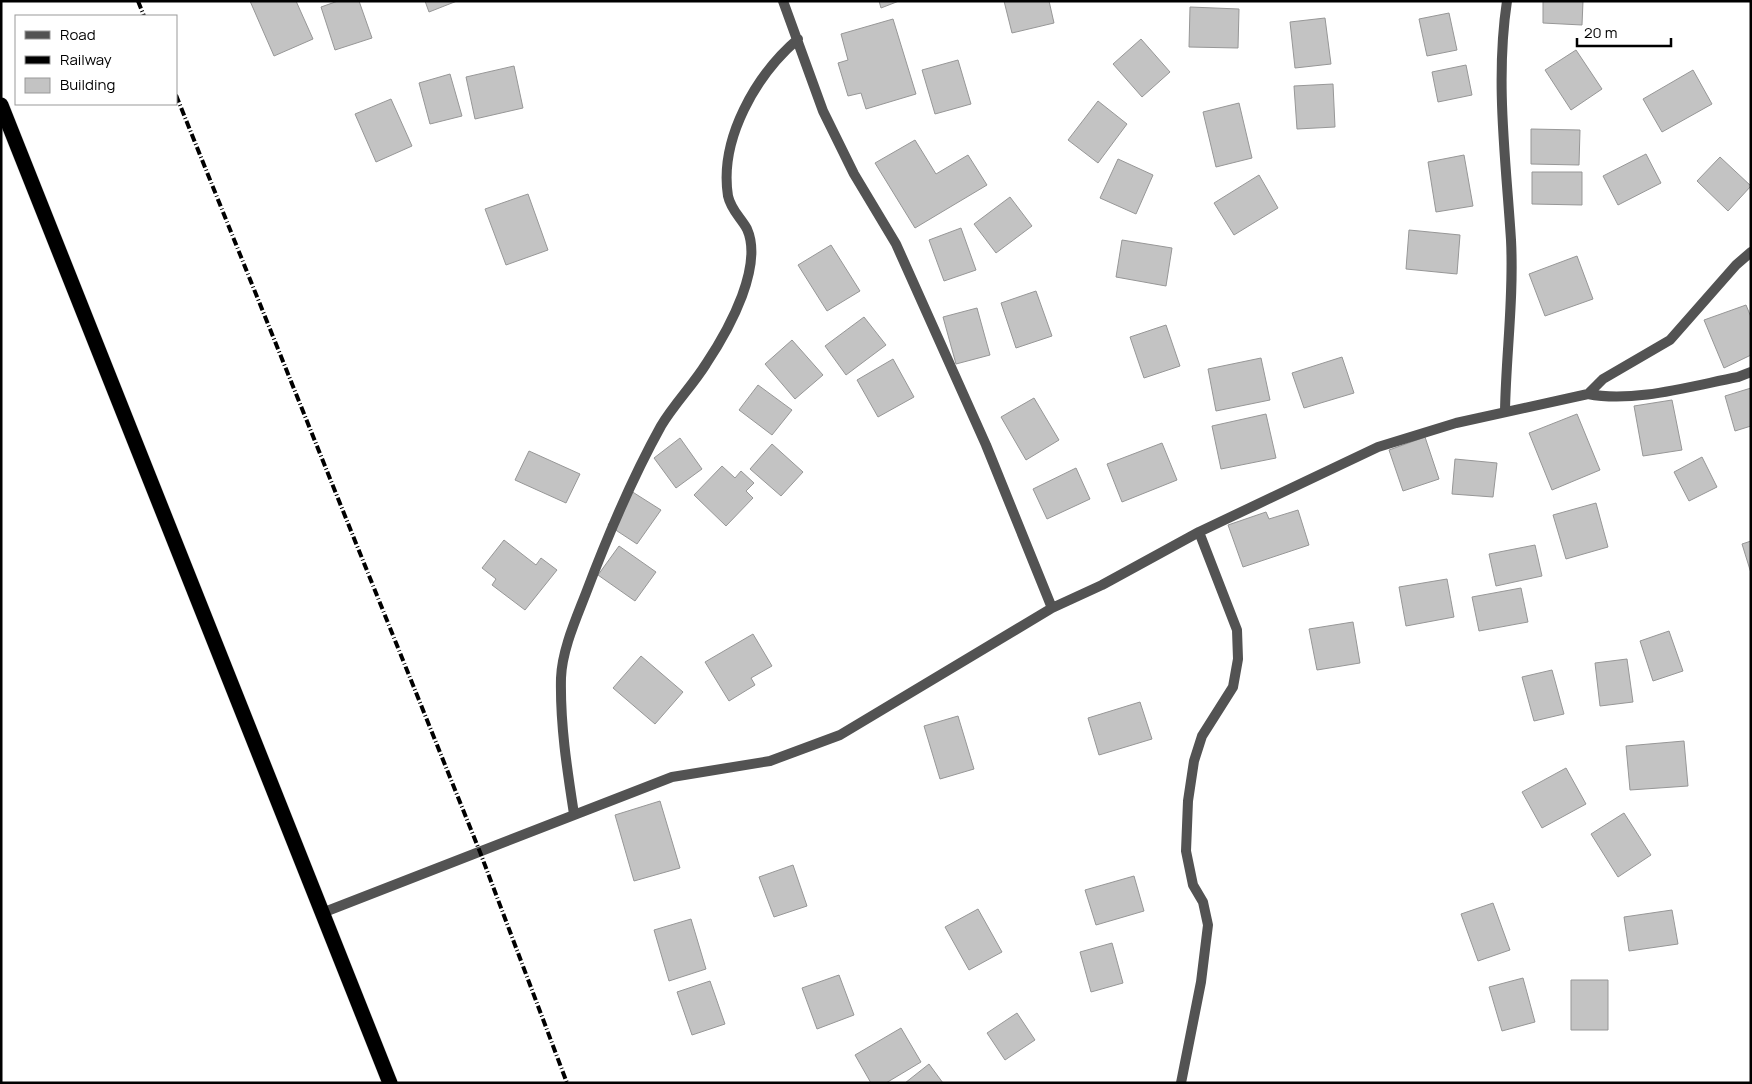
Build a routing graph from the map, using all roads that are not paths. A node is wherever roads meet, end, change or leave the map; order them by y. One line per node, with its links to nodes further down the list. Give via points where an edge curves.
1 (783, 1): 3 (street)
2 (1507, 1): 8 (street, via 1501,39 1511,242 1511,315)
3 (798, 39): 10 (street, via 824,111 854,174 896,244 986,445); 11 (street, via 772,66 748,103 732,138 728,198 746,228 751,251 742,296 706,364 662,424 624,495 571,632 561,676 564,752)
4 (1, 105): 12 (highway)
5 (1751, 252): 7 (street, via 1670,340 1603,379)
6 (1751, 372): 7 (street, via 1628,396 1609,398)
7 (1588, 394): 8 (street)
8 (1505, 412): 9 (street, via 1378,447)
9 (1199, 532): 10 (street); 14 (street, via 1237,630 1238,659 1233,687 1202,736 1194,761 1188,801 1186,851 1193,885 1203,902 1208,925 1201,982)
10 (1052, 608): 11 (street, via 840,735 770,761 672,777)
11 (574, 814): 12 (street)
12 (322, 913): 13 (highway)
13 (390, 1083)
14 (1181, 1083)

